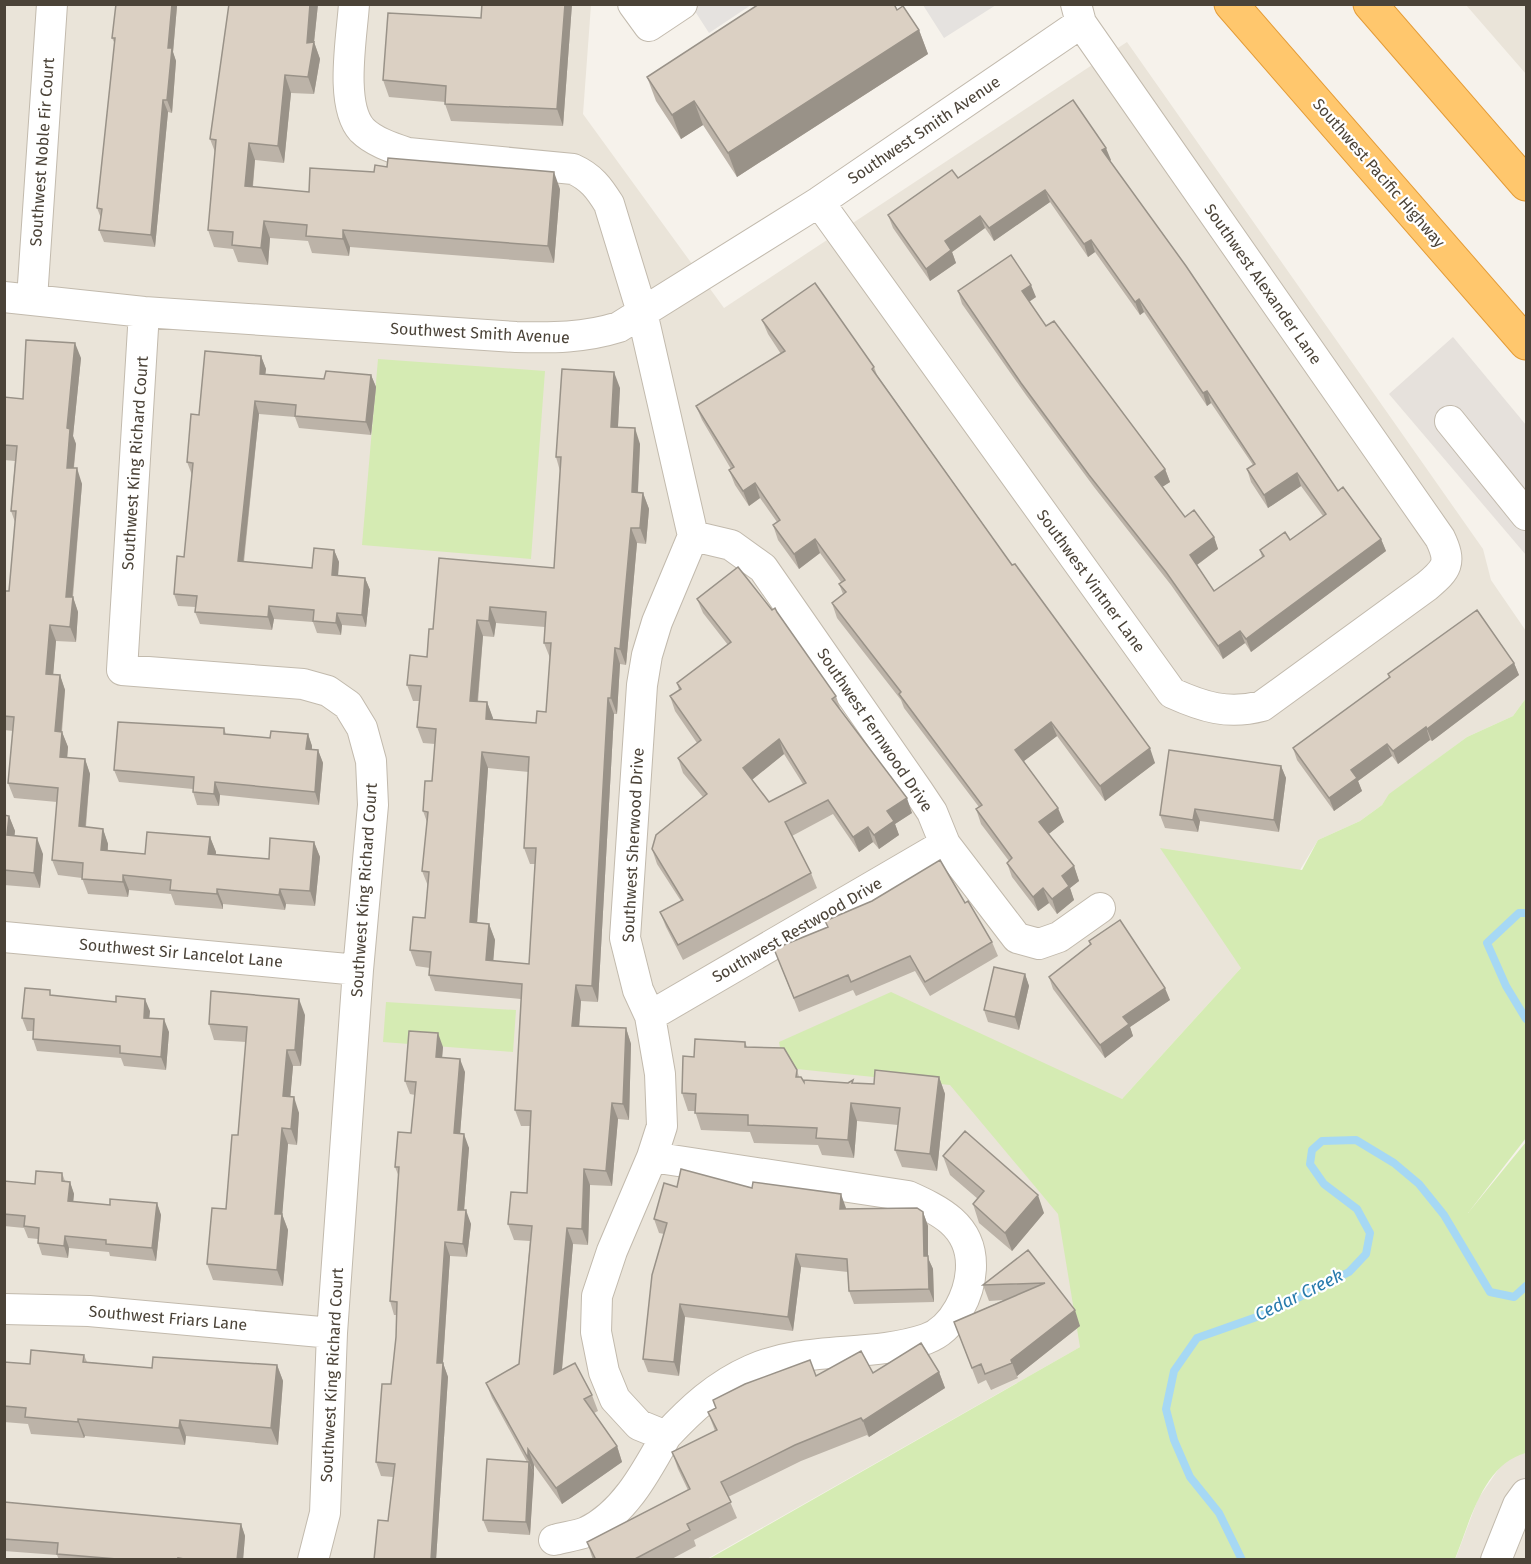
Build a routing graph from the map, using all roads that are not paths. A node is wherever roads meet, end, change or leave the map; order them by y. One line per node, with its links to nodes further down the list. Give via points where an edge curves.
1 (52, 4): 10 (street, Southwest Noble Fir Court)
2 (354, 4): 12 (street, via 349,93 361,129 408,153 553,166 588,176 609,204)
3 (633, 4): 4 (street, via 649,26)
4 (682, 4)
5 (1231, 4): 13 (highway, Southwest Pacific Highway)
6 (1370, 4): 8 (highway)
7 (1078, 14): 9 (street, Southwest Smith Avenue); 17 (street, Southwest Alexander Lane, via 1440,538)
8 (1527, 183)
9 (819, 202): 12 (street, Southwest Smith Avenue); 17 (street, Southwest Vintner Lane, via 1172,693 1222,711 1262,706 1427,586)
10 (18, 298): 11 (street, Southwest Smith Avenue)
11 (144, 312): 12 (street, Southwest Smith Avenue, via 555,338 594,335 619,327); 21 (street, Southwest King Richard Court, via 122,670 303,684 328,691 348,705 362,728 371,761 373,805)
12 (642, 312): 16 (street)
13 (1527, 343)
14 (1450, 421): 15 (street)
15 (1527, 515)
16 (693, 536): 18 (street, Southwest Fernwood Drive, via 731,545 763,568 932,812); 22 (street, Southwest Sherwood Drive, via 657,622 642,685 625,938 635,981)
17 (1447, 564)
18 (945, 844): 19 (street, Southwest Fernwood Drive, via 1017,939 1039,944 1059,937); 22 (street, Southwest Restwood Drive)
19 (1100, 908)
20 (4, 937): 21 (street, Southwest Sir Lancelot Lane)
21 (358, 970): 25 (street, Southwest King Richard Court)
22 (650, 1016): 23 (street, Southwest Sherwood Drive, via 662,1098 662,1126)
23 (652, 1157): 26 (street, Southwest Sherwood Drive, via 597,1296 596,1332 604,1372 615,1399 639,1425); 26 (street, via 908,1196 944,1212 963,1235 971,1265 964,1302 947,1325 928,1339 790,1357 752,1370 720,1386)
24 (4, 1309): 25 (street, Southwest Friars Lane, via 89,1311)
25 (332, 1333): 29 (street, Southwest King Richard Court, via 325,1513)
26 (666, 1436): 28 (street, via 640,1483 607,1517 585,1532)
27 (1527, 1494): 30 (street, via 1518,1506)
28 (554, 1539)
29 (313, 1560)
30 (1496, 1560)

